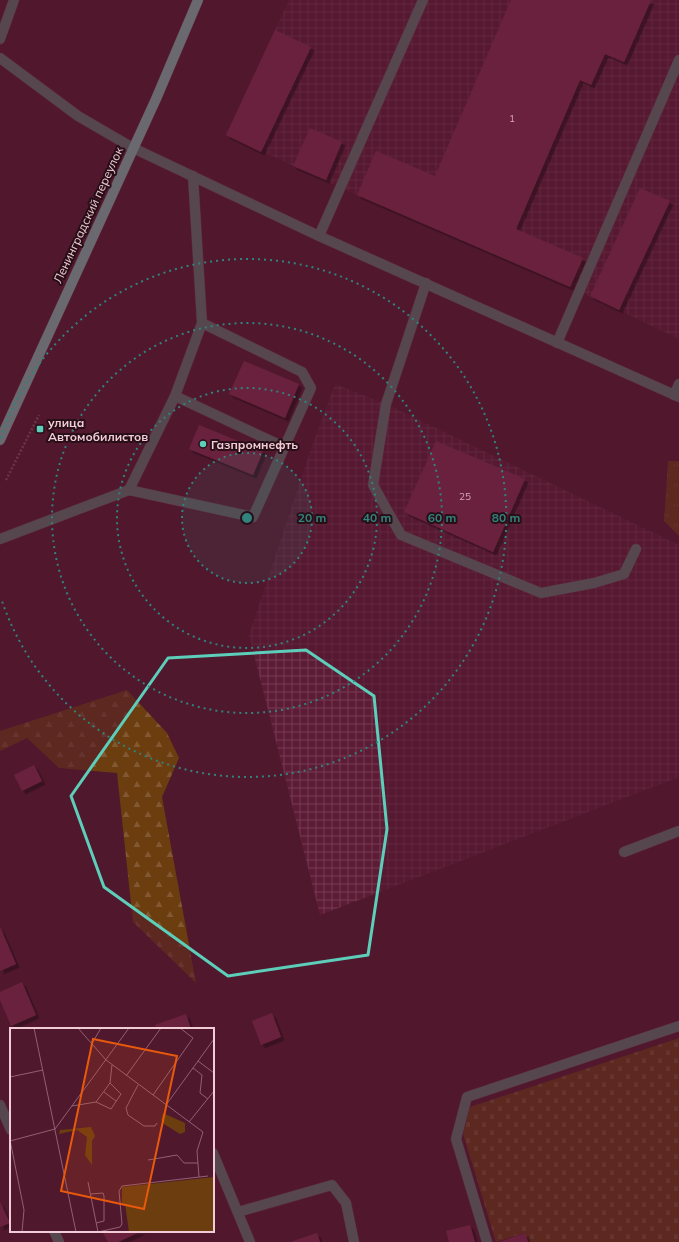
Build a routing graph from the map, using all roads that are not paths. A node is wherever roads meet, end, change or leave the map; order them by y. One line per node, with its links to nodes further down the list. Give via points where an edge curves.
1 (14, 0): 4 (street)
2 (198, 0): 7 (main road, Ленинградский переулок)
3 (423, 0): 9 (street)
4 (0, 39)
5 (0, 58): 7 (street, via 78,116)
6 (679, 60): 12 (street)
7 (133, 148): 8 (street); 16 (main road, Ленинградский переулок)
8 (193, 176): 9 (street); 11 (street)
9 (319, 236): 10 (street)
10 (426, 284): 12 (street); 20 (street, via 386,404 373,485 401,535 541,593 594,583 624,574)
11 (202, 322): 14 (street); 17 (street, via 302,372 311,388)
12 (557, 343): 15 (street)
13 (679, 384): 15 (street)
14 (175, 396): 17 (street); 18 (street)
15 (676, 396)
16 (0, 440)
17 (284, 447): 18 (street, via 254,517)
18 (129, 490): 19 (street)
19 (0, 539)
20 (636, 549)
21 (679, 831): 22 (street)
22 (624, 852)
23 (679, 1026): 32 (street, via 467,1097 456,1139)
24 (0, 1104): 25 (street)
25 (10, 1128)
26 (214, 1155): 27 (street)
27 (238, 1212): 30 (street); 31 (street, via 332,1185 346,1203)
28 (54, 1232): 29 (street)
29 (59, 1242)
30 (250, 1242)
31 (354, 1242)
32 (487, 1242)

